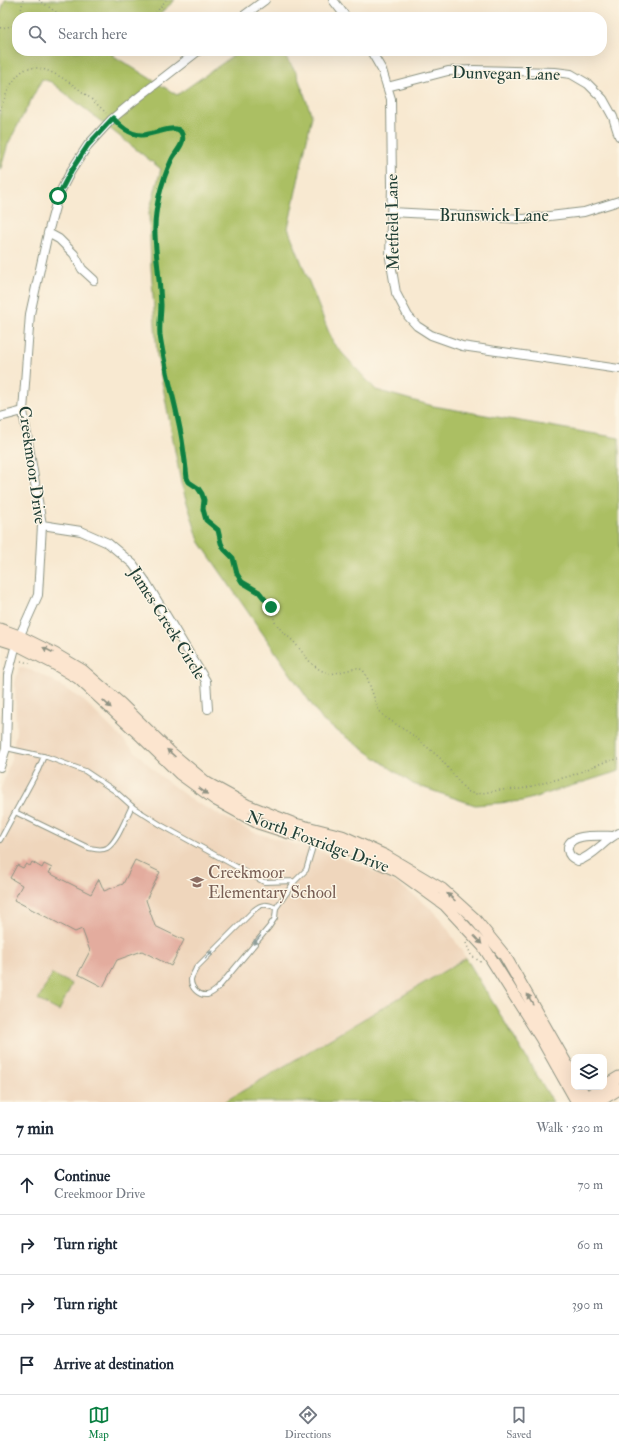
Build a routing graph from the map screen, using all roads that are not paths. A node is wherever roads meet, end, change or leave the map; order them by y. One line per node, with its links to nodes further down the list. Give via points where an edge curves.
1 (264, 0): 3 (street)
2 (333, 0): 4 (street)
3 (248, 12)
4 (342, 12)
5 (192, 56): 11 (street, Creekmoor Drive, via 113,118 88,145 58,196)
6 (374, 56): 7 (street, Metfield Lane, via 382,70)
7 (387, 87): 8 (street, Dunvegan Lane, via 448,71 571,74 588,84 603,99 613,117); 10 (street, Metfield Lane, via 391,99)
8 (619, 136)
9 (619, 201): 10 (street, Brunswick Lane, via 584,212 524,219)
10 (391, 212): 13 (street, Metfield Lane, via 390,258 395,288 402,307 417,326 462,346)
11 (48, 233): 12 (street, via 59,239 74,254 82,269); 14 (street, Creekmoor Drive, via 30,314)
12 (94, 280)
13 (619, 369)
14 (23, 411): 15 (street); 16 (street, Creekmoor Drive)
15 (0, 417)
16 (42, 525): 19 (street, Creekmoor Drive, via 38,595); 20 (street, James Creek Circle, via 81,531 108,543 133,564 206,681)
17 (0, 630): 19 (street, North Foxridge Drive)
18 (0, 639): 19 (street, North Foxridge Drive)
19 (17, 640): 21 (street, Creekmoor Drive, via 8,676); 27 (street, North Foxridge Drive, via 78,678 180,774 216,800 258,823 289,833)
20 (208, 709)
21 (3, 748): 22 (lane); 23 (street, Creekmoor Drive)
22 (44, 756): 24 (lane, via 85,771); 25 (lane)
23 (0, 767)
24 (132, 806): 25 (lane, via 116,838 108,848 99,850 88,848); 29 (lane, via 161,826 264,882)
25 (15, 812): 28 (lane)
26 (616, 834): 26 (street, via 576,838 570,842 568,853 571,858 578,861 586,859)
27 (316, 835): 29 (lane, via 306,870); 31 (street, North Foxridge Drive, one-way to 27, via 505,956 474,918 442,888 399,862 342,836); 37 (street, North Foxridge Drive, one-way to 37, via 398,871 445,905 483,946)
28 (0, 840)
29 (295, 881): 30 (lane)
30 (276, 908): 30 (lane, one-way to 30, via 275,918 218,988 206,995 198,993 191,979 196,968 260,905 267,904)
31 (571, 1072)
32 (619, 1077): 33 (street)
33 (607, 1085)
34 (619, 1089): 38 (street)
35 (580, 1090): 37 (street)
36 (599, 1090): 37 (street)
37 (582, 1101)
38 (598, 1102)

